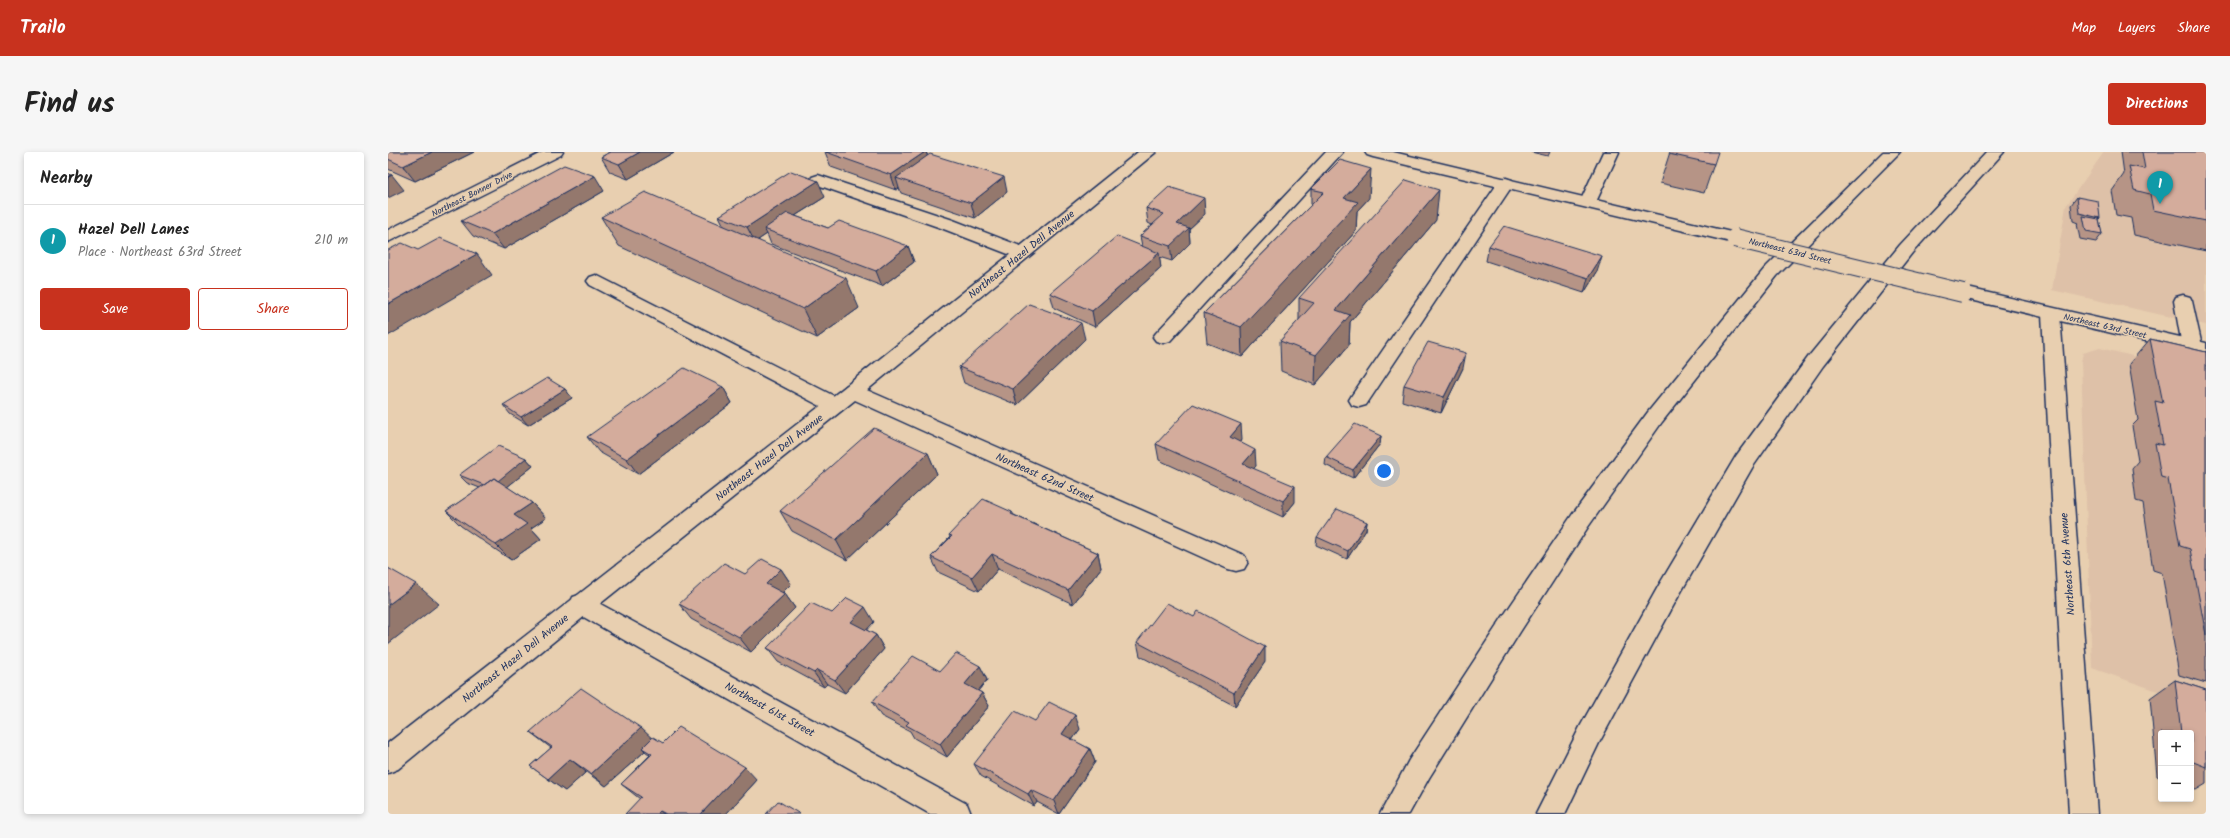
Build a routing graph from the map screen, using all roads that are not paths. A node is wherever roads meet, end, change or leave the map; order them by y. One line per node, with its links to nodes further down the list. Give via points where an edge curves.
1 (555, 152): 11 (main road, Northeast Bonner Drive)
2 (1148, 152): 12 (main road, Northeast Hazel Dell Avenue)
3 (1335, 152): 16 (main road)
4 (1373, 152): 9 (main road, Northeast 63rd Street)
5 (1611, 152): 10 (main road)
6 (1892, 152): 25 (main road, via 1771,272 1655,417 1580,521 1511,625 1419,769)
7 (1996, 152): 26 (main road, via 1906,249 1816,361 1744,462 1668,592 1590,734)
8 (818, 180): 12 (main road, via 947,224)
9 (1506, 183): 10 (main road, Northeast 63rd Street); 19 (main road)
10 (1588, 202): 15 (main road, Northeast 63rd Street, bridge)
11 (388, 237)
12 (1022, 253): 18 (main road, Northeast Hazel Dell Avenue)
13 (596, 281): 20 (main road)
14 (2183, 301): 17 (main road)
15 (2051, 314): 17 (main road, Northeast 63rd Street); 27 (main road, Northeast 6th Avenue)
16 (1163, 337)
17 (2199, 348)
18 (853, 391): 20 (main road, Northeast Hazel Dell Avenue); 21 (main road, Northeast 62nd Street)
19 (1358, 400)
20 (835, 405): 22 (main road, Northeast Hazel Dell Avenue)
21 (1236, 562)
22 (582, 604): 23 (main road, Northeast Hazel Dell Avenue); 24 (main road, Northeast 61st Street)
23 (388, 760)
24 (957, 814)
25 (1394, 814)
26 (1550, 814)
27 (2083, 814)

